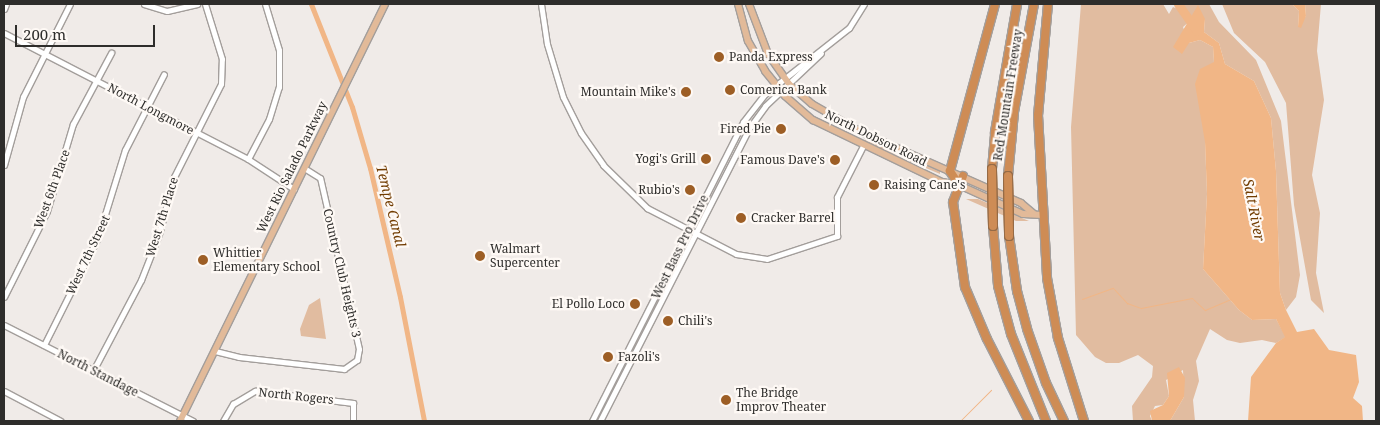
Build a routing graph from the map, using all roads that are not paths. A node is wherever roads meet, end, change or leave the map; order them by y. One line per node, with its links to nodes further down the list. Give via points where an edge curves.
1 (6, 4): 16 (street)
2 (70, 4): 18 (street)
3 (144, 4): 4 (street, via 166,11)
4 (197, 4)
5 (205, 4): 24 (street, West 7th Place, via 223,71 217,95)
6 (265, 4): 26 (street, via 279,50 279,87 269,118)
7 (385, 4): 28 (main road, West Rio Salado Parkway)
8 (541, 4): 34 (street, via 552,64 581,133 607,170 638,201)
9 (738, 4): 22 (main road, North Dobson Road, via 748,41)
10 (749, 4): 22 (main road, North Dobson Road)
11 (864, 4): 22 (street, via 849,28)
12 (995, 4): 29 (highway)
13 (1017, 4): 50 (highway, Red Mountain Freeway, bridge, via 992,169 993,226 998,286 1011,334)
14 (1034, 4): 51 (highway, Red Mountain Freeway, bridge, via 1014,112 1008,176 1009,236 1017,291 1027,329 1046,383)
15 (1048, 4): 33 (highway, via 1038,115)
16 (4, 9)
17 (4, 33): 18 (street, North Longmore)
18 (45, 53): 21 (street, North Longmore); 27 (street, via 23,98)
19 (111, 53): 21 (street, West 6th Place)
20 (164, 74): 23 (street, West 7th Street)
21 (96, 80): 23 (street, North Longmore); 36 (street, West 6th Place, via 73,124 47,211)
22 (783, 85): 25 (main road, North Dobson Road, via 812,120); 29 (main road, North Dobson Road, via 837,120); 34 (street, West Bass Pro Drive, via 744,122); 35 (street, West Bass Pro Drive, via 750,126)
23 (146, 106): 24 (street, North Longmore); 38 (street, West 7th Street, via 125,150 98,238)
24 (197, 133): 26 (street, North Longmore); 40 (street, West 7th Place, via 174,177 159,234 141,280)
25 (863, 146): 31 (main road, North Dobson Road, via 942,182); 35 (street, via 837,197 837,236 767,259 744,257)
26 (248, 159): 32 (street, North Longmore)
27 (4, 165)
28 (304, 168): 32 (main road, West Rio Salado Parkway); 39 (street, Country Club Heights 3, via 320,178 360,349 358,360 344,369 239,357)
29 (950, 171): 30 (main road, North Dobson Road); 31 (highway)
30 (963, 176): 31 (highway); 33 (main road, North Dobson Road)
31 (959, 185): 33 (main road, North Dobson Road, via 1024,214); 49 (highway, via 953,202 965,287 987,340)
32 (294, 189): 39 (main road, West Rio Salado Parkway)
33 (1038, 214): 52 (highway, via 1058,338)
34 (688, 230): 35 (street); 47 (street, West Bass Pro Drive)
35 (695, 233): 48 (street, West Bass Pro Drive)
36 (4, 297)
37 (4, 325): 38 (street, North Standage)
38 (44, 344): 40 (street, North Standage)
39 (215, 351): 42 (main road, West Rio Salado Parkway)
40 (93, 371): 42 (street, North Standage)
41 (4, 391): 43 (street)
42 (181, 419): 44 (street, North Standage)
43 (62, 421)
44 (193, 421)
45 (223, 421): 46 (street, North Rogers, via 233,404 256,391 353,403)
46 (353, 421)
47 (592, 421)
48 (600, 421)
49 (1029, 421)
50 (1046, 421)
51 (1064, 421)
52 (1084, 421)

